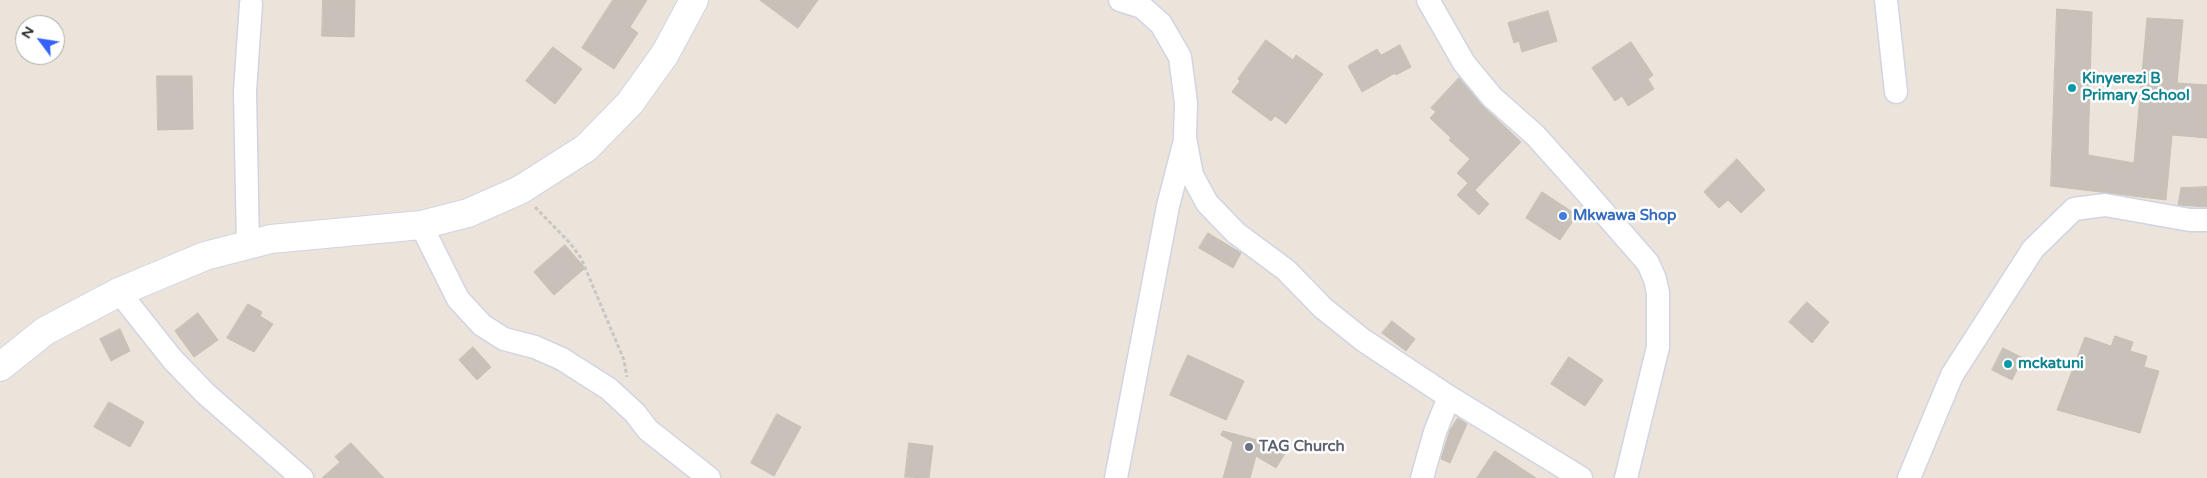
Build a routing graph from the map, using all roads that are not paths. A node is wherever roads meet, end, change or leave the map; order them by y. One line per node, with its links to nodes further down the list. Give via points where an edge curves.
1 (694, 0): 10 (street, via 665,54 630,104 586,148 520,190 468,213)
2 (1120, 0): 6 (street)
3 (1428, 0): 20 (street, via 1464,63 1492,97 1535,135 1579,184 1648,263 1655,279 1658,347)
4 (1886, 0): 7 (street)
5 (251, 4): 11 (street, via 245,91)
6 (1150, 4): 8 (street, via 1180,57 1186,103)
7 (1896, 92)
8 (1186, 138): 14 (street, via 1192,175 1207,203 1236,233 1286,270 1324,308 1363,340); 17 (street, via 1168,206)
9 (2207, 220): 21 (street, via 2105,205 2074,209 2033,249 1952,375)
10 (421, 225): 11 (street, via 271,239); 16 (street, via 458,299 482,325 504,339 562,359 610,389 648,430)
11 (248, 246): 12 (street, via 205,256)
12 (119, 292): 13 (street, via 45,331); 15 (street, via 173,360 206,394)
13 (0, 367)
14 (1449, 397): 18 (street); 19 (street)
15 (302, 478)
16 (709, 478)
17 (1116, 478)
18 (1422, 478)
19 (1581, 478)
20 (1626, 478)
21 (1909, 478)

